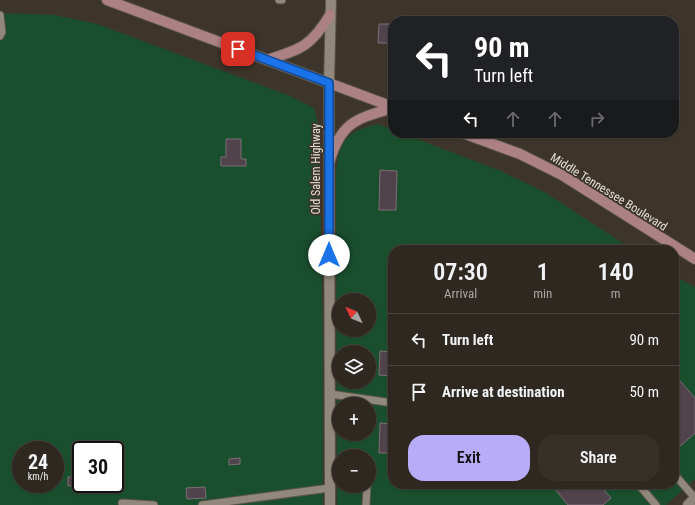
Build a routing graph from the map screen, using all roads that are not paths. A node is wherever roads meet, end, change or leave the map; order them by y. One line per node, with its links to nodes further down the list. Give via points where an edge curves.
1 (107, 0): 8 (main road)
2 (279, 0): 3 (lane)
3 (282, 0)
4 (331, 0): 5 (street, Old Salem Highway)
5 (330, 14): 8 (main road, via 318,34 304,46); 9 (street, Old Salem Highway)
6 (0, 15): 7 (lane)
7 (0, 36)
8 (268, 60): 9 (main road)
9 (329, 83): 10 (main road); 13 (street, Old Salem Highway)
10 (388, 105)
11 (388, 108): 13 (main road, via 363,116 349,125 337,140)
12 (477, 138): 14 (main road, Middle Tennessee Boulevard, via 520,154 562,175)
13 (329, 163): 17 (street, Old Salem Highway)
14 (673, 245)
15 (679, 249): 16 (main road, Middle Tennessee Boulevard)
16 (695, 259)
17 (330, 394): 18 (lane); 20 (street, Old Salem Highway)
18 (388, 402)
19 (679, 480): 23 (lane)
20 (330, 488): 26 (lane); 27 (street, Old Salem Highway)
21 (642, 489): 29 (lane)
22 (367, 493): 28 (lane)
23 (695, 498): 30 (street)
24 (122, 503): 25 (lane)
25 (154, 505)
26 (202, 505)
27 (330, 505)
28 (366, 505)
29 (656, 505)
30 (688, 505)

